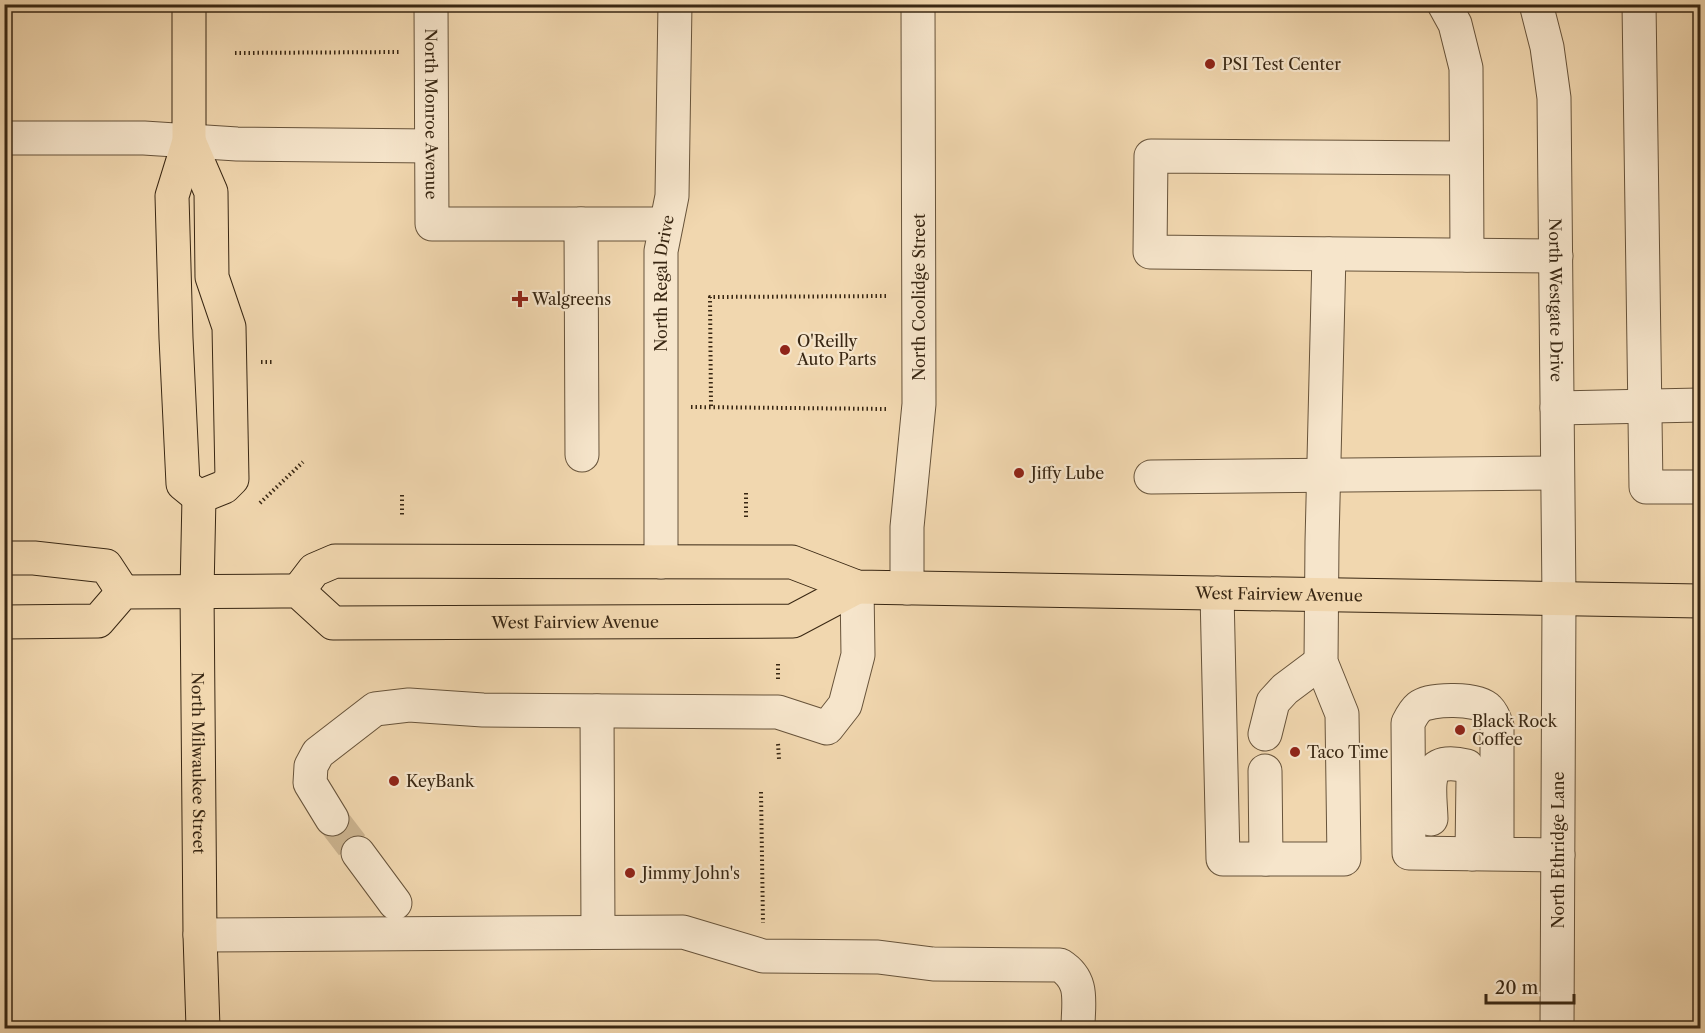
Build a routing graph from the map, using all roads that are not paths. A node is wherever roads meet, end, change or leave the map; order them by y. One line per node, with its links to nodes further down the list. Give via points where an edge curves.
1 (189, 4): 9 (main road)
2 (431, 4): 10 (street, North Monroe Avenue)
3 (675, 4): 13 (street, North Regal Drive, via 672,196)
4 (918, 4): 29 (street, North Coolidge Street, via 919,404 907,527)
5 (1444, 4): 11 (street, via 1455,24 1466,68)
6 (1536, 4): 16 (street, North Westgate Drive, via 1554,98)
7 (1640, 4): 18 (street)
8 (4, 138): 9 (street)
9 (189, 141): 10 (street); 25 (main road, via 172,196 183,484); 25 (main road, via 211,192 212,277 229,327 232,479 224,487)
10 (431, 146): 12 (street, North Monroe Avenue, via 432,224)
11 (1466, 158): 14 (street, via 1151,156 1150,252); 15 (street)
12 (580, 224): 13 (street); 20 (street)
13 (666, 224): 27 (street, North Regal Drive, via 661,251)
14 (1329, 254): 15 (street); 22 (street)
15 (1467, 255): 16 (street)
16 (1556, 256): 19 (street, North Westgate Drive)
17 (1701, 405): 18 (street)
18 (1644, 406): 19 (street); 24 (street, via 1646,487)
19 (1557, 408): 21 (street, North Westgate Drive)
20 (582, 455)
21 (1557, 472): 22 (street); 35 (street, North Westgate Drive)
22 (1323, 476): 23 (street); 34 (street)
23 (1151, 477)
24 (1701, 487)
25 (199, 497): 32 (main road, North Milwaukee Street)
26 (4, 558): 31 (main road, via 106,566)
27 (661, 562): 28 (main road, West Fairview Avenue, via 792,562); 30 (main road, West Fairview Avenue, via 335,561 314,570)
28 (857, 587): 29 (main road, West Fairview Avenue); 30 (main road, West Fairview Avenue, via 793,621 333,623); 39 (street, via 858,655 845,705 827,728 778,712)
29 (907, 588): 33 (main road, West Fairview Avenue)
30 (298, 591): 32 (main road)
31 (123, 592): 32 (main road); 37 (main road, via 98,621)
32 (197, 592): 50 (main road, North Milwaukee Street)
33 (1217, 593): 34 (main road, West Fairview Avenue); 47 (street, via 1223,859)
34 (1321, 595): 35 (main road, West Fairview Avenue); 38 (street)
35 (1559, 598): 36 (main road, West Fairview Avenue); 46 (street, North Ethridge Lane)
36 (1701, 601)
37 (4, 622)
38 (1321, 662): 40 (street, via 1273,702); 47 (street, via 1342,714 1344,859)
39 (597, 711): 42 (street, via 409,705 375,709 318,753 311,766 310,783); 49 (street)
40 (1265, 734)
41 (1265, 771): 47 (street)
42 (332, 819)
43 (358, 853): 48 (street)
44 (1420, 853): 45 (street); 45 (street, via 1430,776 1446,763 1467,766 1472,772); 45 (street, via 1408,723 1419,707 1429,702 1474,701 1488,708 1497,726)
45 (1485, 854): 46 (street)
46 (1558, 855): 53 (street, North Ethridge Lane)
47 (1266, 859)
48 (395, 903)
49 (598, 932): 50 (street); 52 (street, via 683,932 763,956 1060,965 1072,972 1078,986)
50 (200, 935): 51 (main road, North Milwaukee Street)
51 (203, 1029)
52 (1078, 1029)
53 (1557, 1029)

